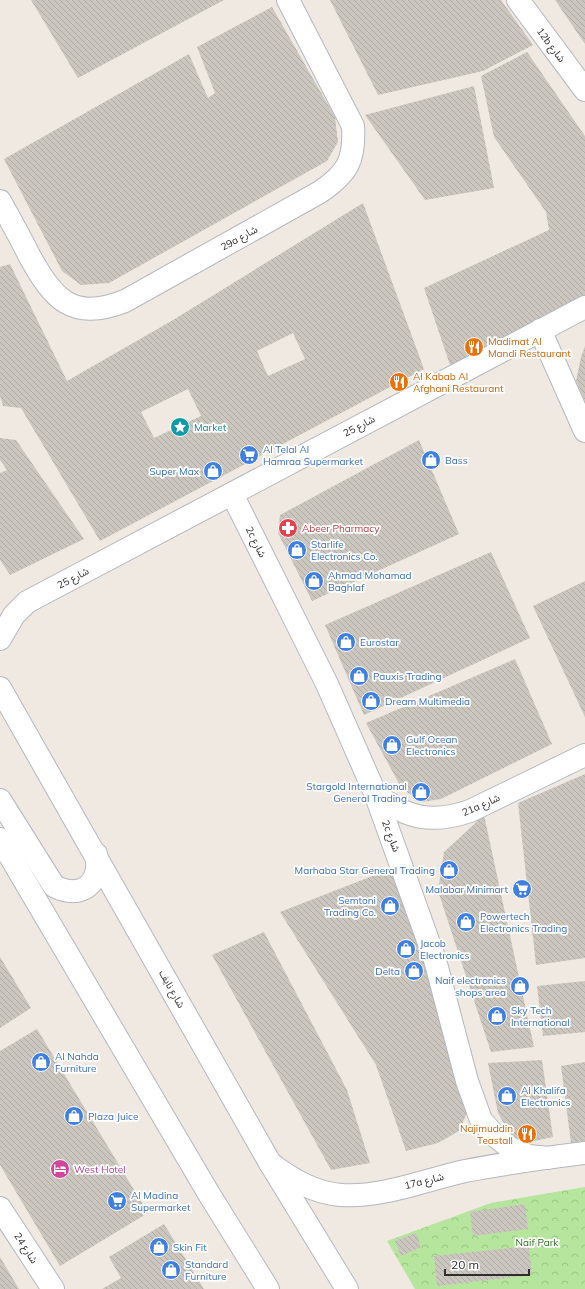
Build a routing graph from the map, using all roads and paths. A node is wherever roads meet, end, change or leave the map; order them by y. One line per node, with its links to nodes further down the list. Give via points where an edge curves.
1 (288, 0): 4 (street, 29a شارع, via 353,126 354,146 348,165 336,181 125,301 107,308 88,310 69,305 54,294 42,278)
2 (518, 0): 3 (street, 12b شارع)
3 (585, 90)
4 (0, 201)
5 (585, 308): 6 (street, شارع 25)
6 (540, 330): 7 (street); 8 (street, شارع 25)
7 (585, 430)
8 (232, 494): 9 (street, شارع 25); 14 (street, 2c شارع, via 327,684)
9 (27, 602): 10 (street, شارع 25); 11 (street, شارع 25, via 14,615)
10 (0, 606)
11 (0, 639)
12 (0, 688): 17 (street, شارع نايف)
13 (585, 755): 14 (street, 21a شارع, via 470,811 454,816 437,819 419,817 402,812)
14 (374, 793): 19 (street, 2c شارع, via 433,953 469,1088 481,1120 510,1148 529,1156)
15 (0, 800): 17 (street, via 54,886 65,892 76,892 87,887 95,878 98,866)
16 (0, 839): 23 (street)
17 (96, 854): 20 (street, شارع نايف)
18 (585, 1153): 19 (street, 17a شارع)
19 (548, 1158): 20 (street, 17a شارع, via 466,1171 366,1195 340,1195 314,1190 291,1179)
20 (270, 1163): 24 (street, شارع نايف)
21 (0, 1208): 22 (street, شارع 24)
22 (53, 1289)
23 (268, 1289)
24 (347, 1289)

